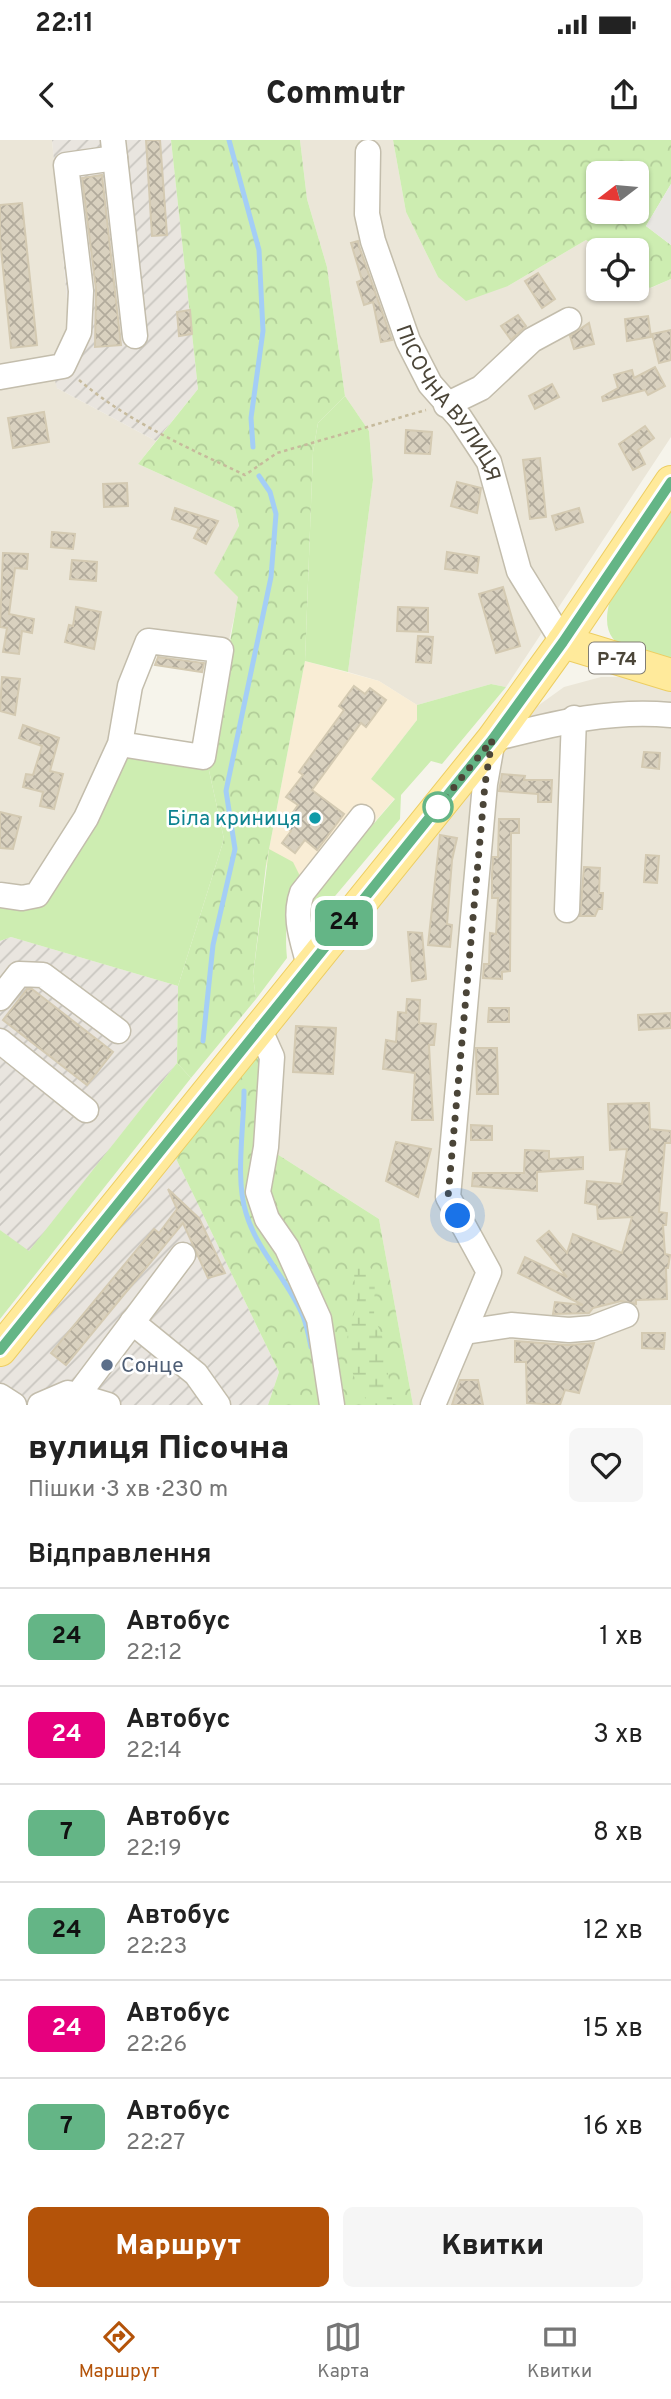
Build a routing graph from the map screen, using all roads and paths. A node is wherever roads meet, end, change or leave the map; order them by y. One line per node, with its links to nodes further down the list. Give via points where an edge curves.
1 (114, 149): 4 (street); 5 (street, via 66,165 80,291 79,332)
2 (368, 152): 7 (street, ПІСОЧНА ВУЛИЦЯ, via 367,214 373,241 408,341)
3 (569, 320): 7 (street, via 532,340 481,388)
4 (135, 336)
5 (63, 366): 6 (street); 7 (path, via 97,394 184,446 245,475 277,453)
6 (0, 377)
7 (446, 405): 9 (street, ПІСОЧНА ВУЛИЦЯ, via 489,462 519,571)
8 (671, 482): 9 (main road)
9 (563, 642): 10 (main road, Р-74); 13 (main road)
10 (671, 675)
11 (671, 715): 12 (street)
12 (574, 718): 13 (street); 17 (street)
13 (492, 740): 18 (main road); 27 (street, via 448,1197 489,1272)
14 (120, 744): 14 (street, via 130,686 148,641 221,650 204,757); 16 (street, via 86,818 37,895)
15 (362, 817): 18 (street, via 302,893 299,928)
16 (0, 895)
17 (567, 910)
18 (310, 966): 20 (main road)
19 (0, 996): 21 (street, via 19,974 43,975)
20 (259, 1028): 28 (main road); 35 (street, via 272,1057 258,1192 267,1219 287,1248 319,1319)
21 (118, 1031)
22 (0, 1041): 23 (street)
23 (86, 1110)
24 (183, 1255): 26 (street)
25 (626, 1315): 27 (street, via 592,1328 511,1325)
26 (132, 1322): 30 (street); 34 (street, via 195,1374)
27 (465, 1332): 36 (street)
28 (0, 1350)
29 (0, 1396): 31 (street)
30 (77, 1396): 32 (street, via 68,1393); 33 (street)
31 (14, 1405)
32 (40, 1405)
33 (108, 1405)
34 (218, 1405)
35 (332, 1405)
36 (433, 1405)

